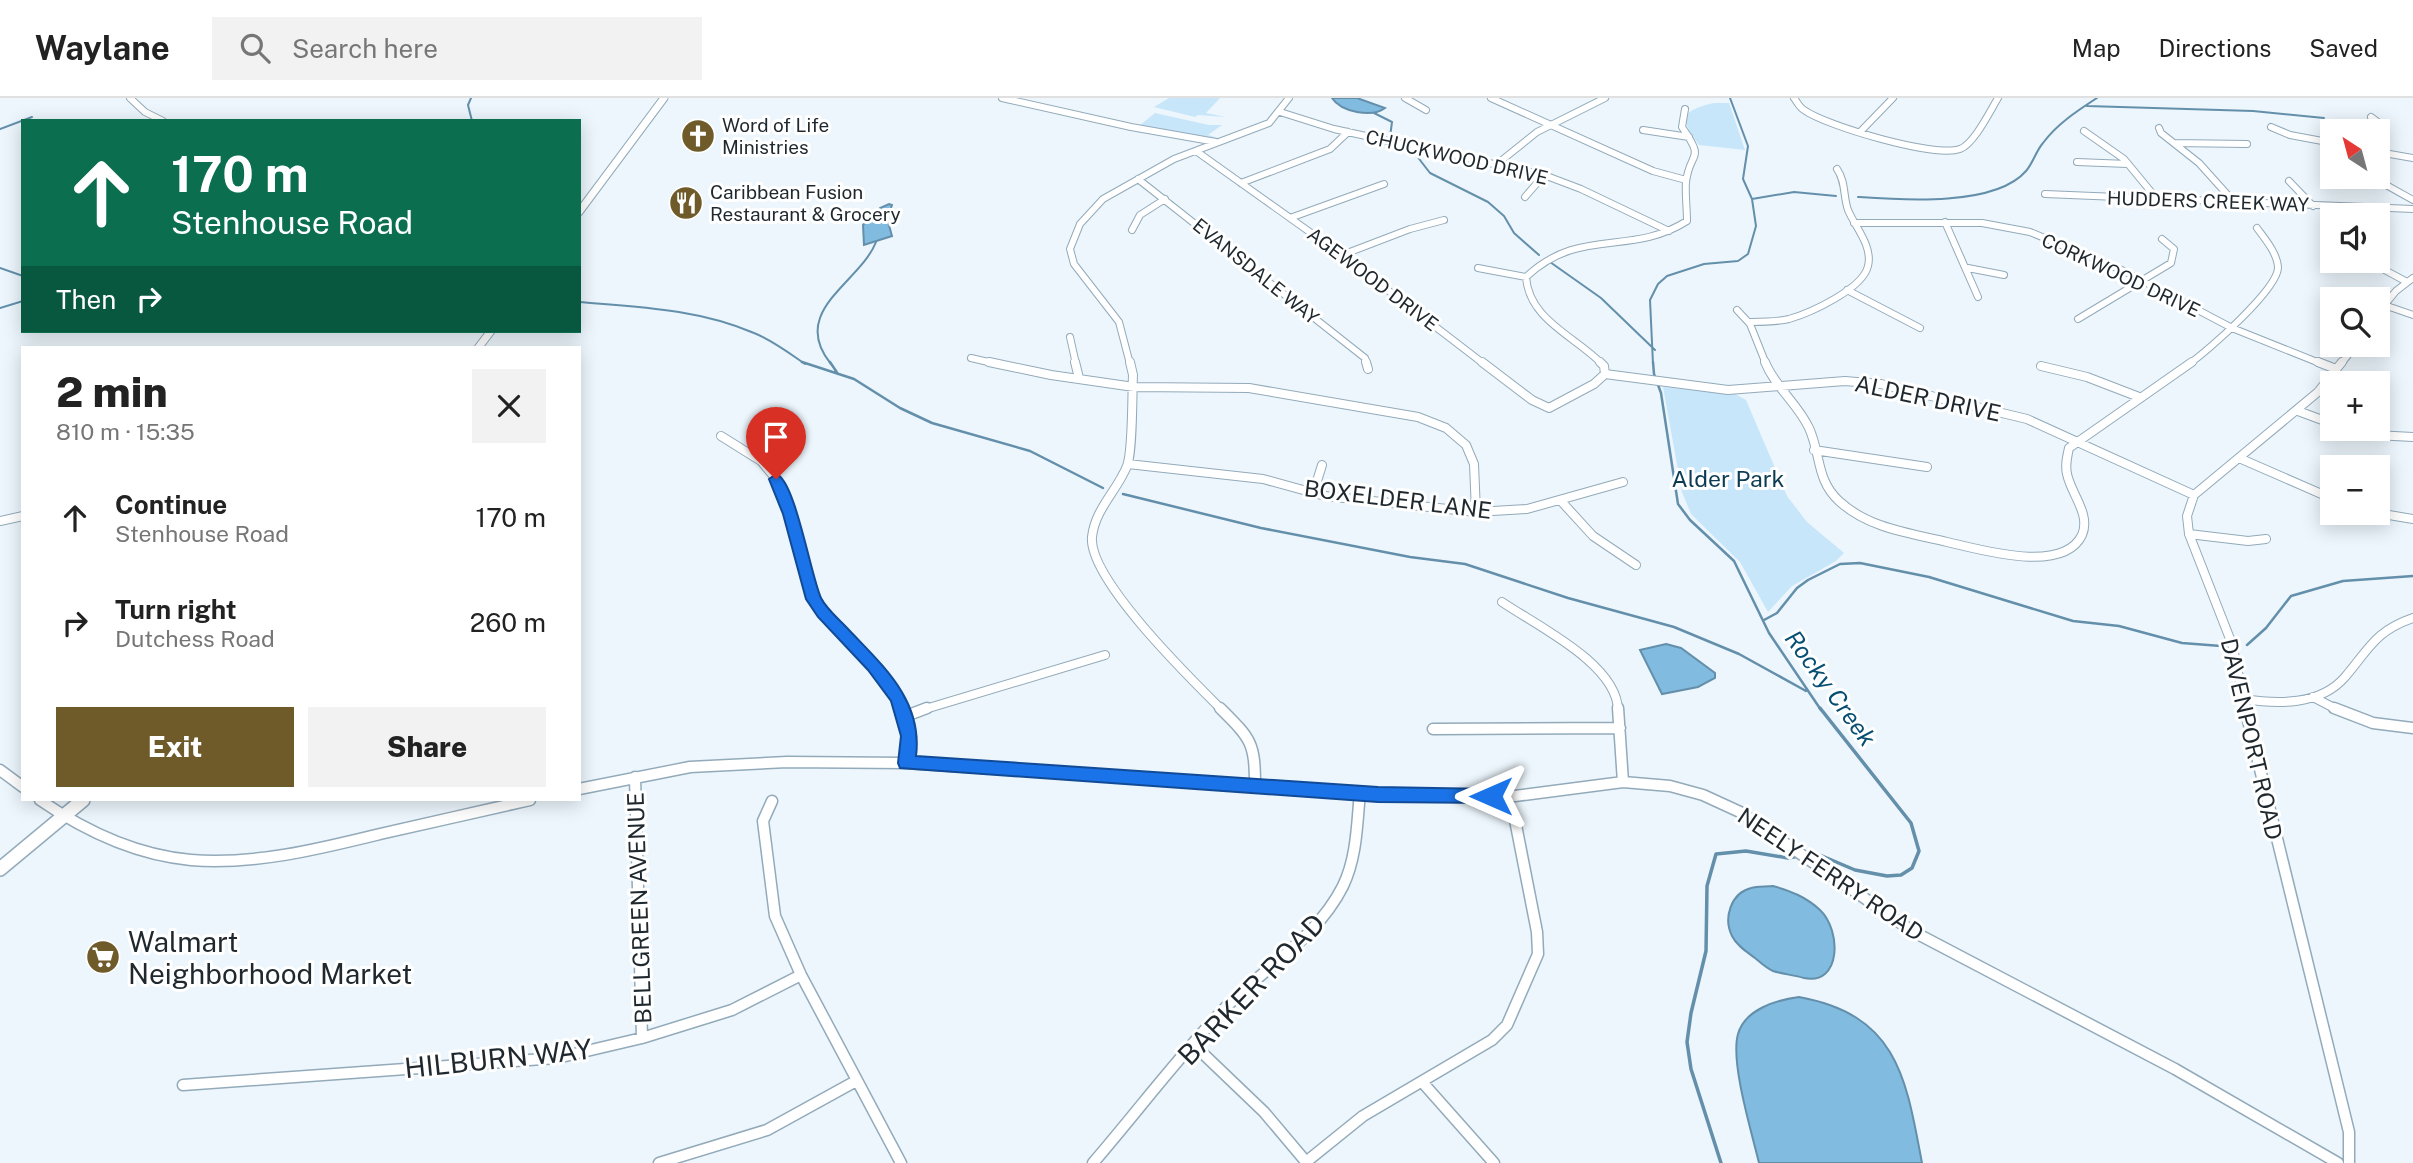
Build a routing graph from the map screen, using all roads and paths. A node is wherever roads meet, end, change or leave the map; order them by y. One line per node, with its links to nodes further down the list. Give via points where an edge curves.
1 (130, 98): 15 (street)
2 (664, 98): 50 (main road)
3 (1002, 98): 26 (street)
4 (1289, 98): 13 (street)
5 (1405, 98): 12 (street)
6 (1491, 98): 17 (street)
7 (1605, 98): 17 (street)
8 (1794, 98): 21 (street, via 1809,113)
9 (1892, 98): 21 (street)
10 (1998, 98): 21 (street, via 1969,143 1957,149 1916,149)
11 (1685, 109): 24 (street, via 1682,124)
12 (1426, 110)
13 (1280, 112): 23 (street, CHUCKWOOD DRIVE); 26 (street, via 1262,126)
14 (2371, 117): 16 (street)
15 (159, 119)
16 (2373, 119)
17 (1550, 125): 33 (street); 38 (street, via 1653,172)
18 (2271, 127): 25 (street)
19 (2159, 128): 27 (street)
20 (1643, 130): 24 (street)
21 (1861, 131)
22 (2084, 131): 34 (street)
23 (1348, 132): 33 (street, CHUCKWOOD DRIVE); 40 (street, via 1322,153)
24 (1689, 137): 38 (street, via 1697,154)
25 (2320, 141)
26 (1217, 142): 29 (street)
27 (2174, 143): 28 (street); 48 (street)
28 (2247, 144)
29 (1196, 150): 37 (street); 40 (street, AGEWOOD DRIVE)
30 (2390, 154): 31 (street)
31 (2413, 158)
32 (2077, 162): 34 (street)
33 (1497, 164): 36 (street, CHUCKWOOD DRIVE)
34 (2128, 164): 46 (street)
35 (1837, 169): 55 (street, via 1844,177 1845,200)
36 (1544, 175): 44 (street); 58 (street, CHUCKWOOD DRIVE)
37 (1138, 179): 45 (street, EVANSDALE WAY); 86 (street, via 1091,209 1070,249 1074,264 1119,322)
38 (1686, 180): 58 (street, via 1688,218)
39 (2289, 181): 49 (street)
40 (1241, 183): 52 (street, AGEWOOD DRIVE)
41 (1384, 184): 52 (street)
42 (2390, 187): 47 (street)
43 (2045, 194): 46 (street, HUDDERS CREEK WAY)
44 (1525, 197)
45 (1165, 199): 57 (street, via 1133,220); 82 (street, EVANSDALE WAY, via 1365,358)
46 (2157, 199): 48 (street, HUDDERS CREEK WAY)
47 (2413, 200)
48 (2234, 202): 49 (street, HUDDERS CREEK WAY)
49 (2313, 205): 51 (street, HUDDERS CREEK WAY)
50 (581, 209)
51 (2413, 209)
52 (1290, 218): 60 (street, AGEWOOD DRIVE)
53 (1444, 220): 60 (street)
54 (1945, 222): 55 (street, CORKWOOD DRIVE); 62 (street); 67 (street, CORKWOOD DRIVE, via 1992,224 2030,232)
55 (1854, 223): 68 (street, via 1867,251 1868,266 1861,280)
56 (2257, 228): 77 (street, via 2273,253 2277,272)
57 (1132, 230)
58 (1669, 231): 65 (street, via 1563,251 1542,260)
59 (2162, 239): 67 (street, via 2173,247 2173,259)
60 (1342, 255): 84 (street, AGEWOOD DRIVE, via 1532,400 1549,408)
61 (1478, 268): 65 (street)
62 (1968, 268): 64 (street); 69 (street)
63 (2390, 271): 66 (street)
64 (2004, 275)
65 (1526, 277): 84 (street, via 1527,291 1537,307 1600,361)
66 (2410, 280): 70 (street)
67 (2143, 281): 74 (street); 77 (street, CORKWOOD DRIVE)
68 (1847, 290): 75 (street, via 1791,318); 76 (street)
69 (1978, 297)
70 (2390, 299)
71 (2390, 307): 73 (street)
72 (1737, 310): 75 (street)
73 (2413, 315)
74 (2078, 318)
75 (1751, 322): 87 (street)
76 (1920, 328)
77 (2232, 328): 83 (street, CORKWOOD DRIVE); 88 (street)
78 (1070, 337): 85 (street)
79 (2346, 357): 83 (street)
80 (971, 358): 85 (street)
81 (2041, 366): 88 (street)
82 (1368, 369)
83 (2336, 369): 89 (street)
84 (1605, 374): 87 (street, ALDER DRIVE, via 1728,390)
85 (1080, 378): 86 (street)
86 (1134, 387): 97 (street); 105 (street, via 1249,388 1435,422 1457,436 1472,454)
87 (1780, 388): 94 (street, ALDER DRIVE, via 1870,382 2014,415); 95 (street, via 1806,423)
88 (2139, 397): 94 (street)
89 (2298, 411): 90 (street); 96 (street)
90 (2320, 419)
91 (721, 436): 118 (street, via 773,473 814,599 874,666)
92 (2390, 436): 93 (street)
93 (2413, 437)
94 (2078, 441): 95 (street, via 2069,448 2064,467 2083,515 2083,532 2064,550 2035,557 1988,551 1863,519 1827,488); 103 (street, ALDER DRIVE)
95 (1814, 450): 99 (street)
96 (2239, 458): 101 (street); 103 (street)
97 (1128, 464): 102 (street, BOXELDER LANE, via 1263,479); 127 (street, via 1096,519 1094,554 1139,621 1247,735 1255,753)
98 (1322, 465): 102 (street)
99 (1927, 467)
100 (1623, 482): 104 (street, BOXELDER LANE)
101 (2320, 493)
102 (1313, 494): 105 (street, BOXELDER LANE)
103 (2194, 495): 110 (street, DAVENPORT ROAD, via 2187,516)
104 (1561, 501): 105 (street, BOXELDER LANE, via 1527,509); 112 (street, via 1593,536)
105 (1476, 512)
106 (2390, 515): 108 (street)
107 (21, 516): 109 (street)
108 (2413, 519)
109 (0, 521)
110 (2189, 534): 111 (street); 117 (street, DAVENPORT ROAD, via 2232,644)
111 (2266, 539)
112 (1636, 565)
113 (1502, 602): 119 (street, via 1607,677 1618,701)
114 (2413, 618): 116 (street, via 2387,630 2341,681)
115 (1105, 655): 118 (street)
116 (2313, 697): 117 (street, via 2279,703); 120 (street, via 2356,719)
117 (2243, 699): 149 (street, DAVENPORT ROAD, via 2349,1132)
118 (906, 716): 122 (street, via 910,736)
119 (1619, 728): 121 (street); 125 (street)
120 (2413, 728)
121 (1433, 729)
122 (906, 763): 124 (street, NEELY FERRY ROAD, via 708,765); 127 (street, NEELY FERRY ROAD)
123 (0, 770): 126 (street)
124 (635, 778): 128 (street, NEELY FERRY ROAD); 138 (street, BELLGREEN AVENUE)
125 (1623, 782): 129 (street, NEELY FERRY ROAD, via 1515,796); 148 (street, NEELY FERRY ROAD, via 1654,783 1703,795 1740,812 1913,931 2142,1051)
126 (21, 786)
127 (1255, 786): 129 (street, NEELY FERRY ROAD)
128 (581, 789)
129 (1360, 792): 139 (street, BARKER ROAD, via 1351,867 1335,899 1300,942 1226,1008)
130 (41, 801): 134 (street)
131 (82, 801): 134 (main road)
132 (525, 801): 134 (street, via 281,855 212,861 144,850 85,830)
133 (772, 801): 137 (street, via 763,821 775,916)
134 (62, 816): 136 (main road)
135 (1515, 820): 141 (street, via 1538,954 1507,1025 1492,1040)
136 (0, 869)
137 (801, 975): 138 (street, HILBURN WAY, via 732,1010); 140 (street)
138 (642, 1038): 142 (street, HILBURN WAY, via 557,1058)
139 (1194, 1045): 143 (street, via 1264,1112); 146 (street, BARKER ROAD)
140 (856, 1081): 144 (street, via 767,1130); 145 (street)
141 (1423, 1083): 143 (street, via 1363,1116); 147 (street)
142 (183, 1085)
143 (1307, 1162)
144 (659, 1163)
145 (901, 1163)
146 (1093, 1163)
147 (1494, 1163)
148 (2338, 1163)
149 (2350, 1163)

